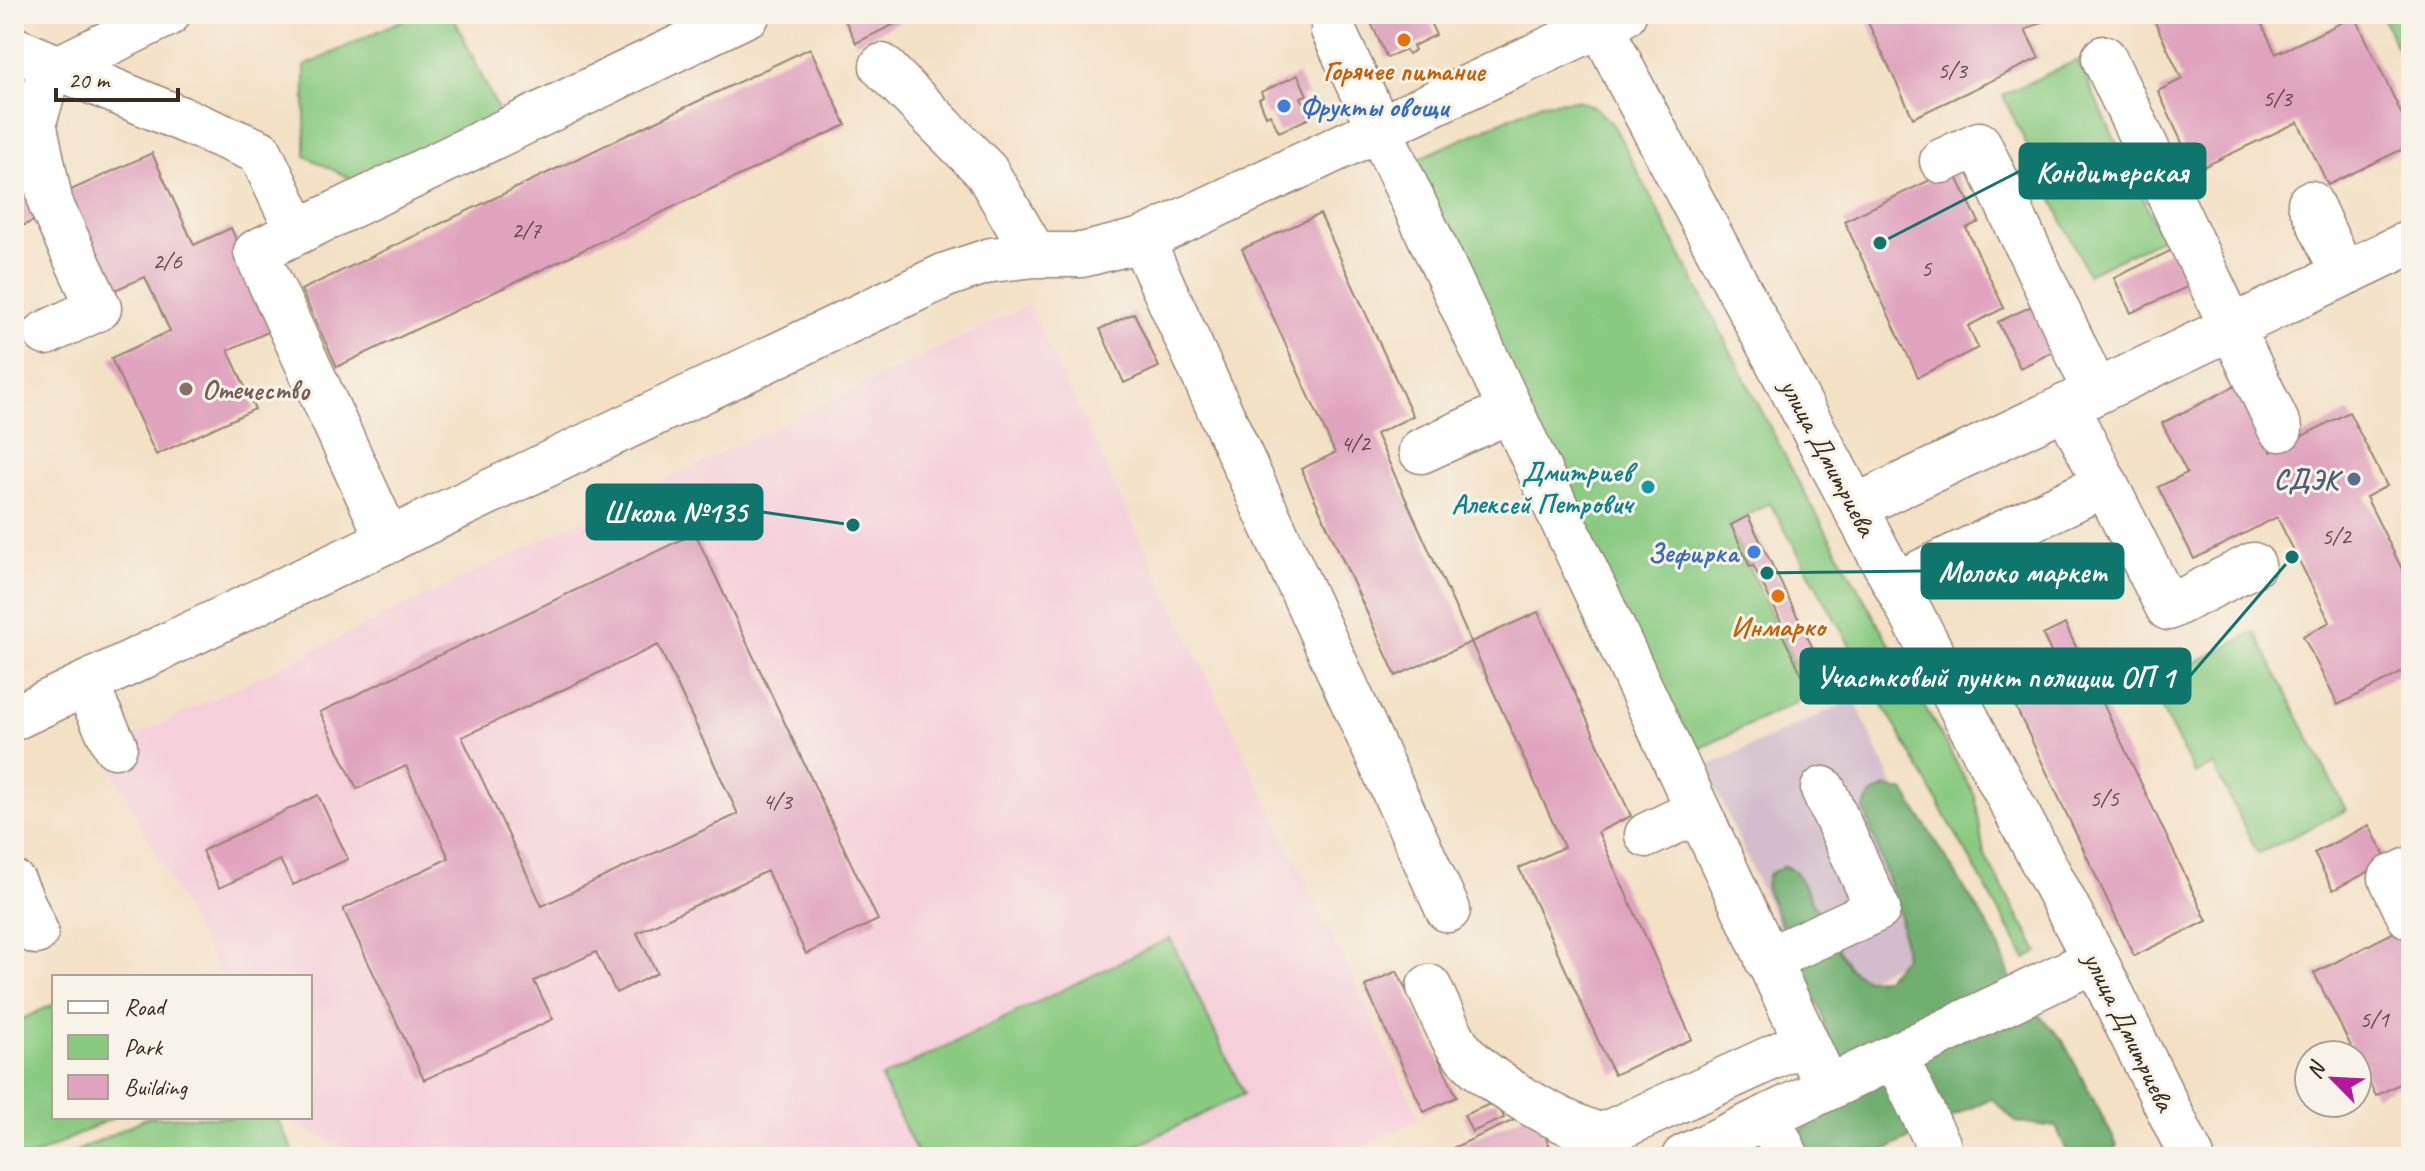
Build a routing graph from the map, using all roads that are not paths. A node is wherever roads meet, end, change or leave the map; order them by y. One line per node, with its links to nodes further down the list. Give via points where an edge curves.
1 (168, 14): 8 (street)
2 (748, 14): 12 (street)
3 (1607, 18): 9 (street); 24 (street, улица Дмитриева, via 1635,94)
4 (1333, 30): 9 (street)
5 (14, 49): 8 (street)
6 (2104, 58): 17 (street)
7 (882, 66): 15 (street, via 986,171)
8 (40, 81): 12 (street, via 260,152); 18 (street, via 34,122 51,205 99,308)
9 (1379, 129): 13 (street); 20 (street)
10 (1942, 161): 19 (street, via 1979,144)
11 (2310, 203): 16 (street)
12 (298, 232): 25 (street, via 256,252)
13 (1142, 240): 15 (street, via 1082,255); 36 (street)
14 (2411, 242): 16 (street)
15 (1035, 255): 25 (street, via 991,260 946,275)
16 (2343, 274): 17 (street)
17 (2232, 327): 19 (street); 21 (street)
18 (46, 333)
19 (2081, 399): 23 (street); 24 (street)
20 (1511, 410): 22 (street); 32 (street)
21 (2280, 429)
22 (1421, 451)
23 (2106, 484): 26 (street, via 2168,608); 27 (street)
24 (1855, 507): 27 (street, улица Дмитриева)
25 (389, 541): 28 (street)
26 (2253, 565)
27 (1896, 584): 40 (street, улица Дмитриева)
28 (86, 686): 29 (street); 30 (street)
29 (14, 718)
30 (115, 746)
31 (1823, 789): 39 (street, via 1878,909)
32 (1698, 811): 33 (street); 39 (street)
33 (1647, 835)
34 (2411, 869): 37 (street, via 2391,878)
35 (14, 883): 38 (street)
36 (1448, 910)
37 (2409, 916)
38 (36, 932)
39 (1767, 960): 42 (street)
40 (2095, 960): 43 (street); 50 (street, улица Дмитриева)
41 (1429, 987): 47 (street, via 1457,1045 1480,1071)
42 (1806, 1042): 44 (street); 47 (street)
43 (1895, 1056): 44 (street); 46 (street)
44 (1828, 1088): 45 (street)
45 (1768, 1117): 48 (street); 49 (street)
46 (1938, 1144)
47 (1606, 1146)
48 (1684, 1157)
49 (1787, 1157)
50 (2192, 1157)

